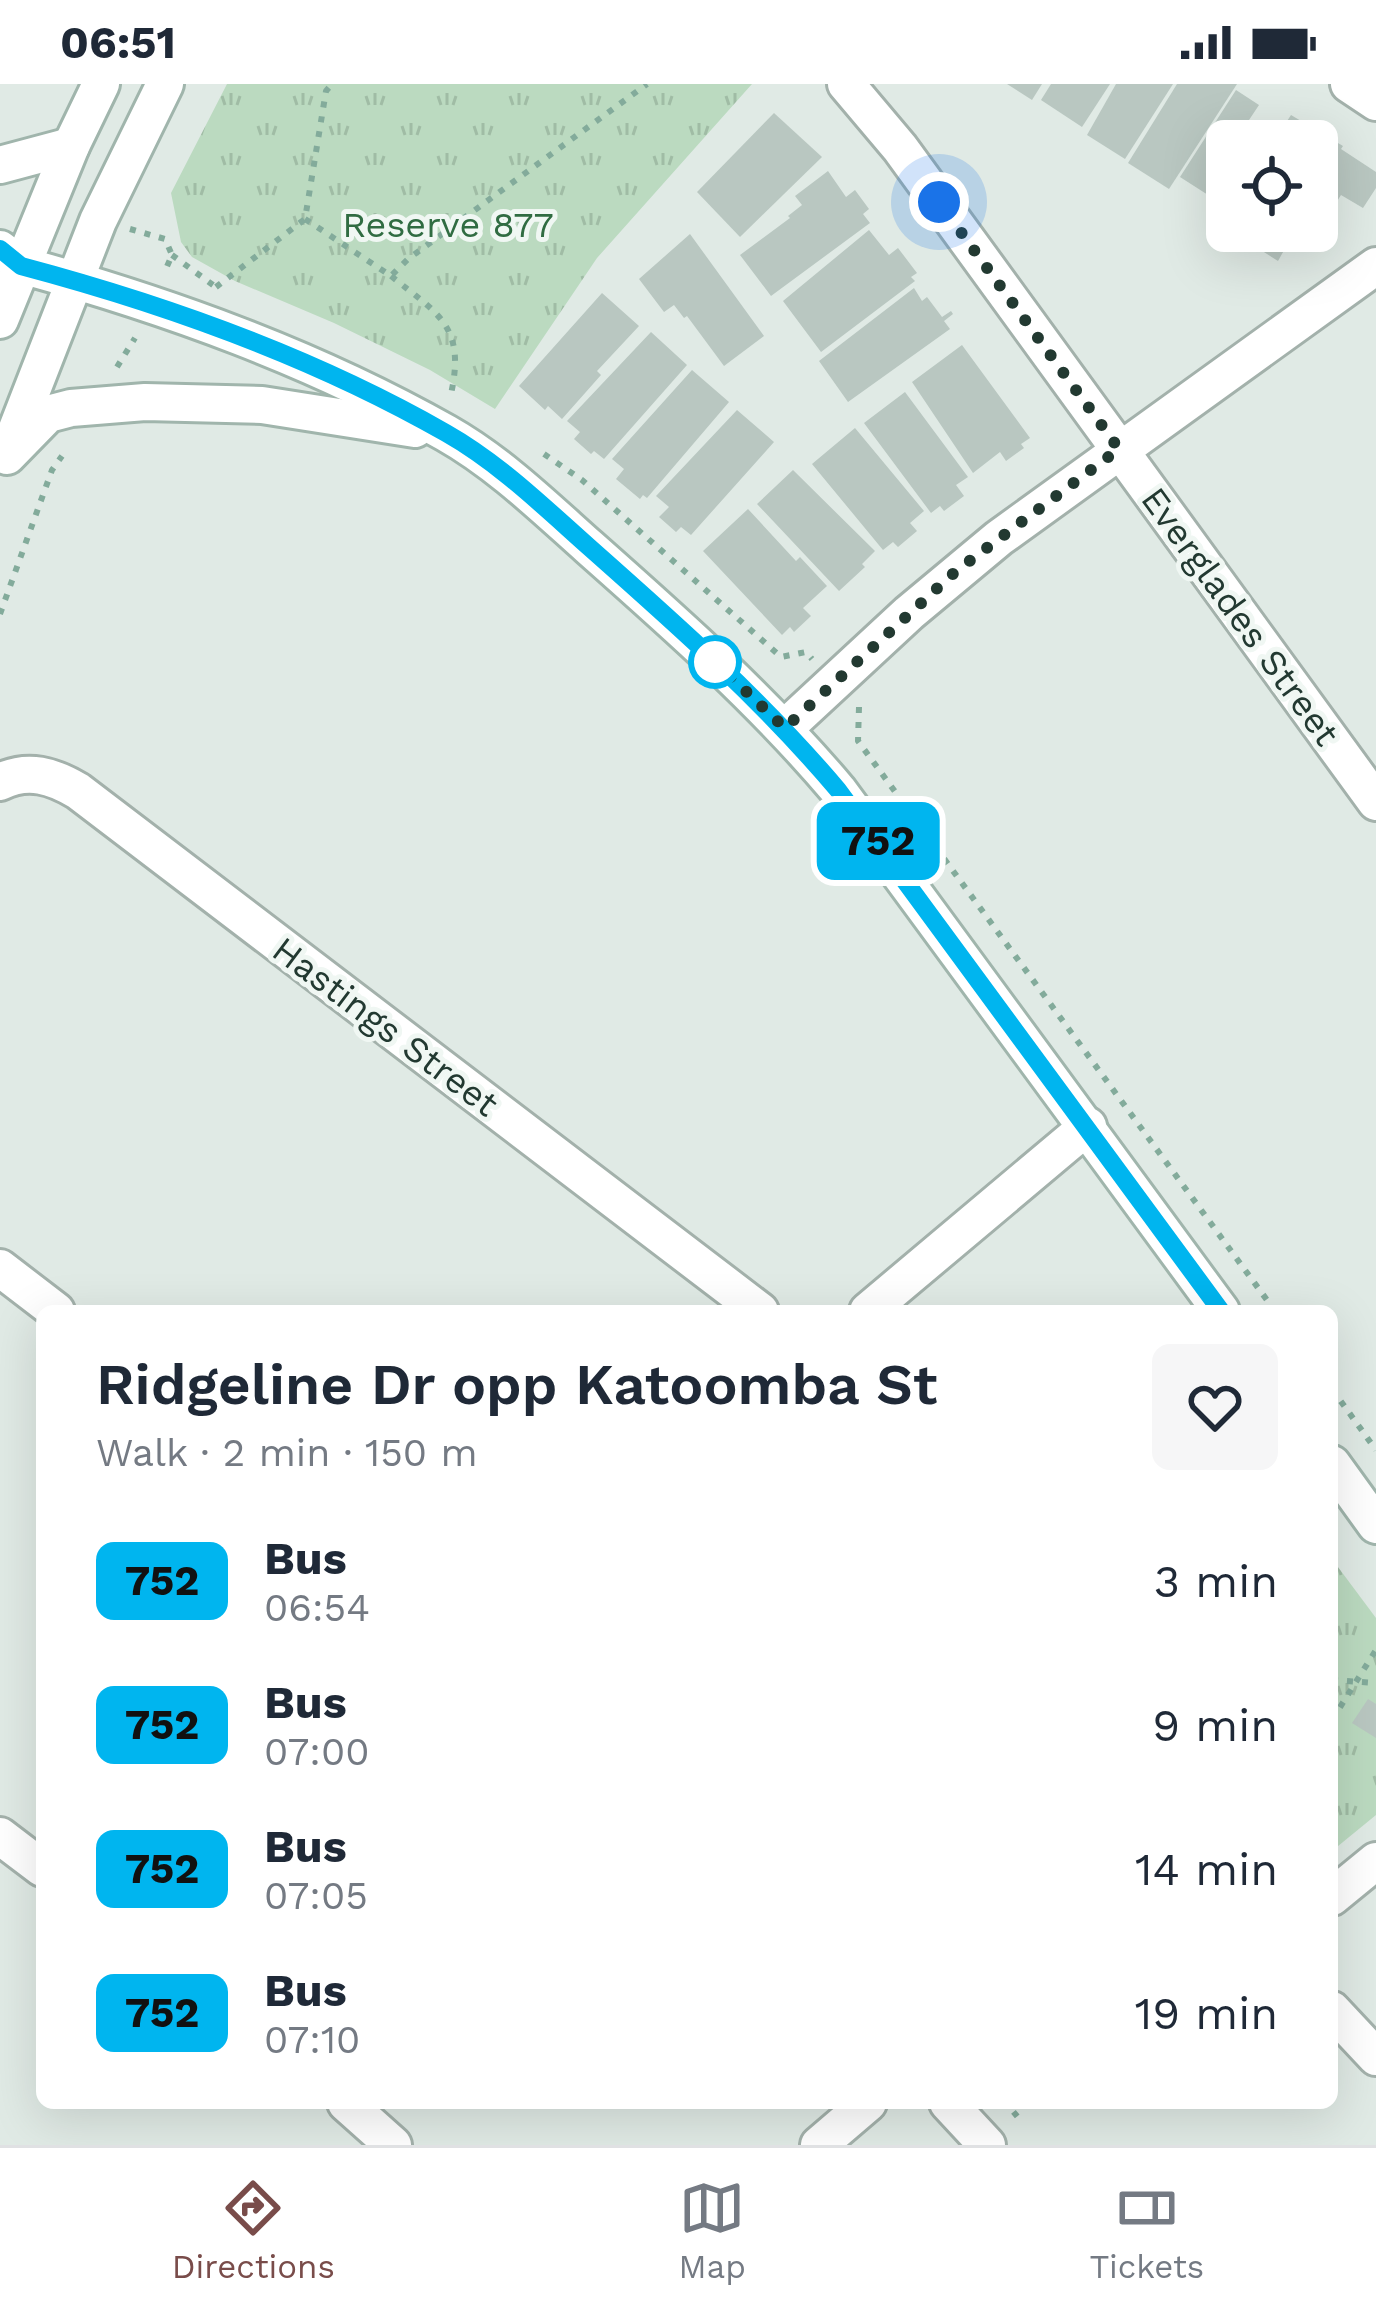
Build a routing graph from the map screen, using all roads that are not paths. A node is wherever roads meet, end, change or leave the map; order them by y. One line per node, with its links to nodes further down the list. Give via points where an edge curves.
1 (101, 84): 6 (street)
2 (165, 84): 10 (street)
3 (847, 84): 13 (street, Everglades Street)
4 (1348, 84): 5 (street)
5 (1376, 102)
6 (71, 146): 7 (street); 8 (street)
7 (0, 166)
8 (7, 261): 10 (street); 11 (street)
9 (1376, 266): 13 (street)
10 (75, 280): 12 (street, via 301,361); 14 (street)
11 (0, 320)
12 (448, 434): 14 (street, via 262,404 145,402 48,414); 15 (street, via 542,506)
13 (1119, 449): 15 (street, via 956,571); 17 (street, Everglades Street)
14 (3, 465)
15 (785, 728): 18 (street)
16 (0, 782): 21 (street, Hastings Street, via 42,775 79,791)
17 (1372, 786)
18 (1088, 1126): 22 (street); 23 (street)
19 (0, 1268): 20 (street)
20 (48, 1305)
21 (752, 1305)
22 (875, 1305)
23 (1217, 1305)
24 (1338, 1475): 25 (street)
25 (1376, 1525)
26 (0, 1836): 28 (street)
27 (1376, 1861): 29 (street)
28 (36, 1863)
29 (1338, 1892)
30 (1338, 2016): 31 (street)
31 (1376, 2057)
32 (353, 2109): 35 (street)
33 (861, 2109): 36 (street)
34 (954, 2109): 37 (street)
35 (393, 2145)
36 (819, 2145)
37 (987, 2145)

